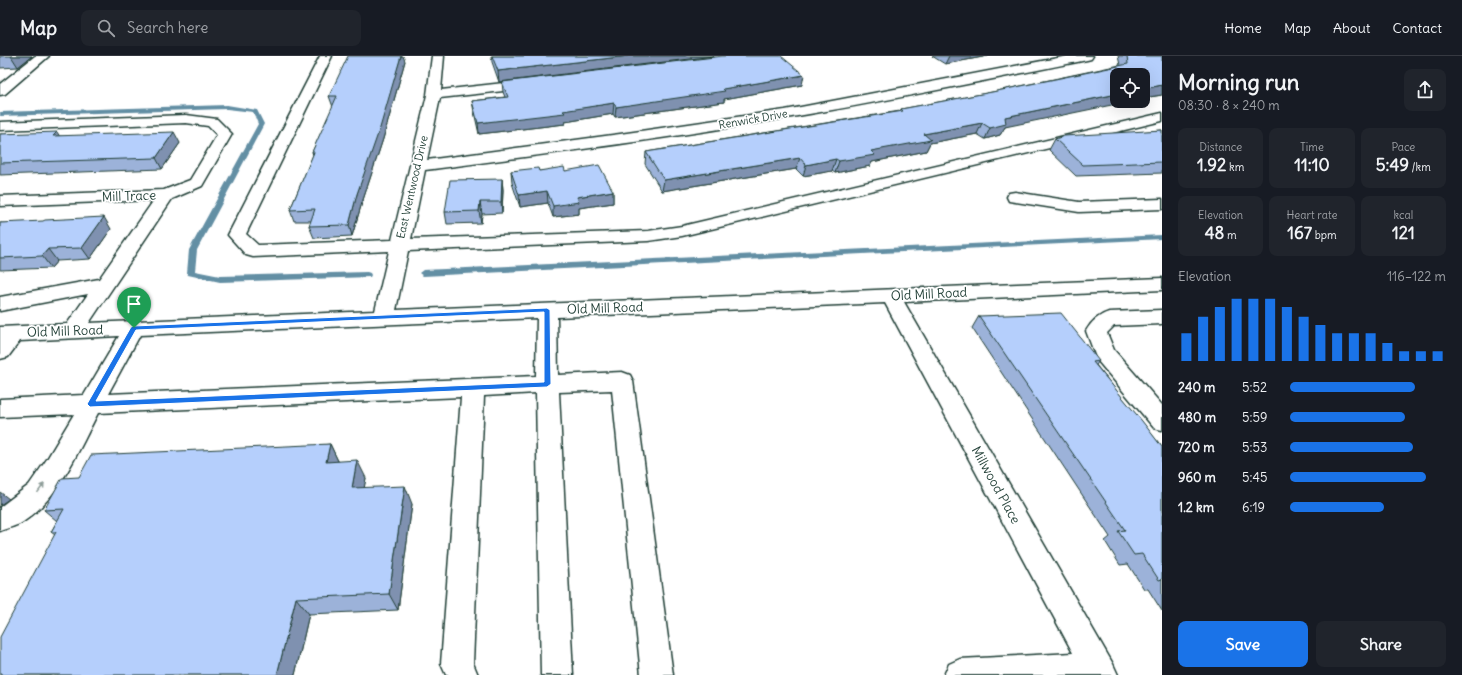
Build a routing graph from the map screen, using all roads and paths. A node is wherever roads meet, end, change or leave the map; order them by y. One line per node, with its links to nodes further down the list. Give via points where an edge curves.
1 (43, 56): 6 (street)
2 (326, 56): 15 (street, via 237,235 253,251)
3 (438, 56): 7 (street, East Wentwood Drive)
4 (1086, 56): 10 (street, Renwick Drive, via 743,121)
5 (543, 82): 7 (street)
6 (0, 91)
7 (434, 95): 10 (street, East Wentwood Drive)
8 (1162, 117): 15 (street, via 682,231 648,236)
9 (0, 126): 11 (street, via 186,119 212,122 225,134 196,183)
10 (417, 166): 15 (street, East Wentwood Drive)
11 (166, 195): 13 (street, Mill Trace); 16 (street, Mill Trace)
12 (1014, 197): 14 (street, via 1079,207)
13 (0, 201)
14 (1162, 204)
15 (399, 244): 22 (street, East Wentwood Drive)
16 (105, 284): 19 (street); 24 (street, Mill Trace)
17 (1162, 284): 18 (street, Old Mill Road)
18 (891, 296): 20 (street, Old Mill Road); 33 (street, Millwood Place)
19 (0, 304)
20 (547, 310): 22 (street, Old Mill Road); 27 (street)
21 (1162, 316): 31 (street, via 1109,319 1096,331 1105,354)
22 (384, 318): 23 (street, Old Mill Road)
23 (134, 328): 24 (street, Old Mill Road); 29 (street)
24 (73, 331): 25 (street, Old Mill Road)
25 (7, 334): 26 (street)
26 (0, 351)
27 (547, 384): 28 (street); 35 (street); 36 (street, via 622,381)
28 (474, 388): 29 (street); 34 (street, via 457,664)
29 (90, 404): 30 (street); 32 (street, one-way to 29, via 13,514 38,494 56,467)
30 (0, 408)
31 (1162, 421)
32 (0, 519)
33 (1100, 671): 37 (street)
34 (462, 675)
35 (557, 675)
36 (657, 675)
37 (960, 675)

